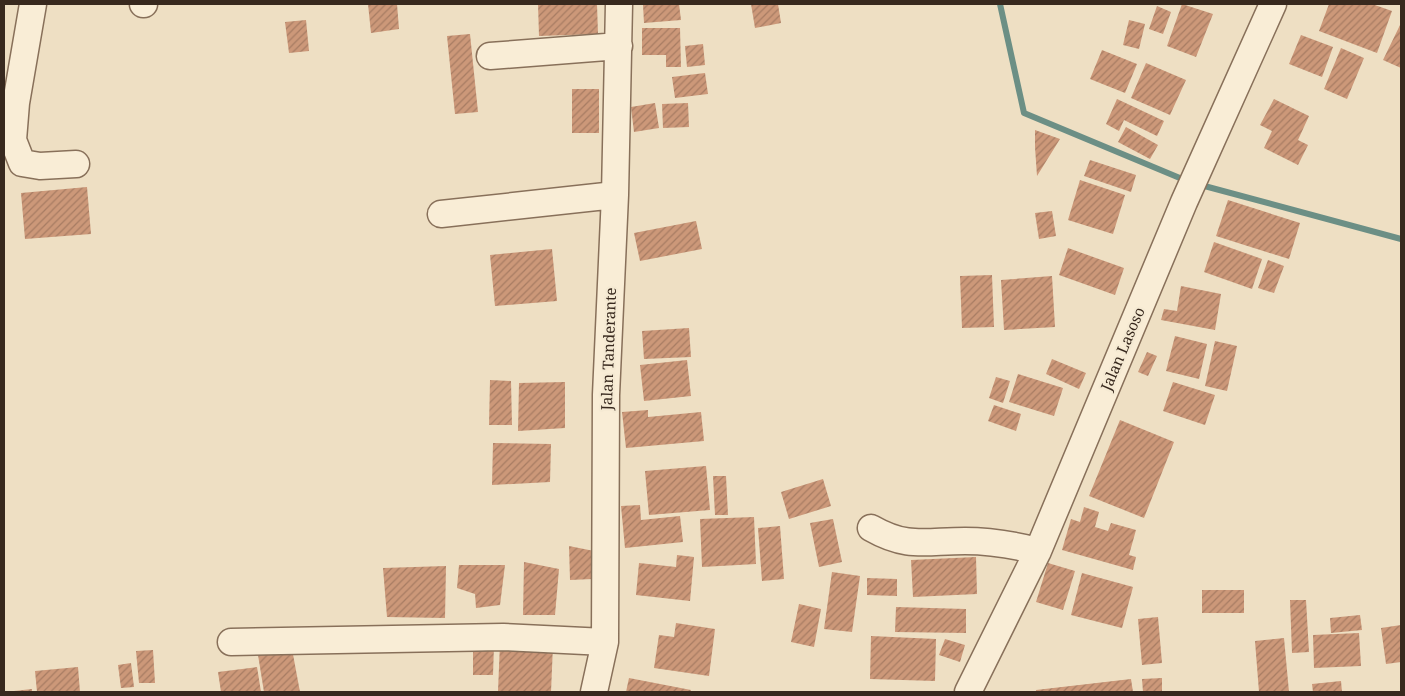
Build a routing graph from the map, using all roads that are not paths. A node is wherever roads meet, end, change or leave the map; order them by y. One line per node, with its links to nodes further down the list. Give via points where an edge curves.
1 (33, 4): 6 (street, via 16,103 13,140 17,155 22,163 30,165)
2 (619, 4): 4 (street, Jalan Tanderante)
3 (1273, 4): 10 (street, Jalan Lasoso, via 1184,202)
4 (619, 46): 5 (street); 7 (street, Jalan Tanderante)
5 (490, 56)
6 (76, 164)
7 (615, 195): 8 (street); 12 (street, Jalan Tanderante, via 606,395)
8 (441, 214)
9 (872, 528): 10 (street, via 891,539 917,544 995,542)
10 (1038, 551): 14 (street, Jalan Lasoso)
11 (231, 642): 12 (street, via 503,637)
12 (604, 642): 13 (street, Jalan Tanderante)
13 (594, 692)
14 (968, 692)

